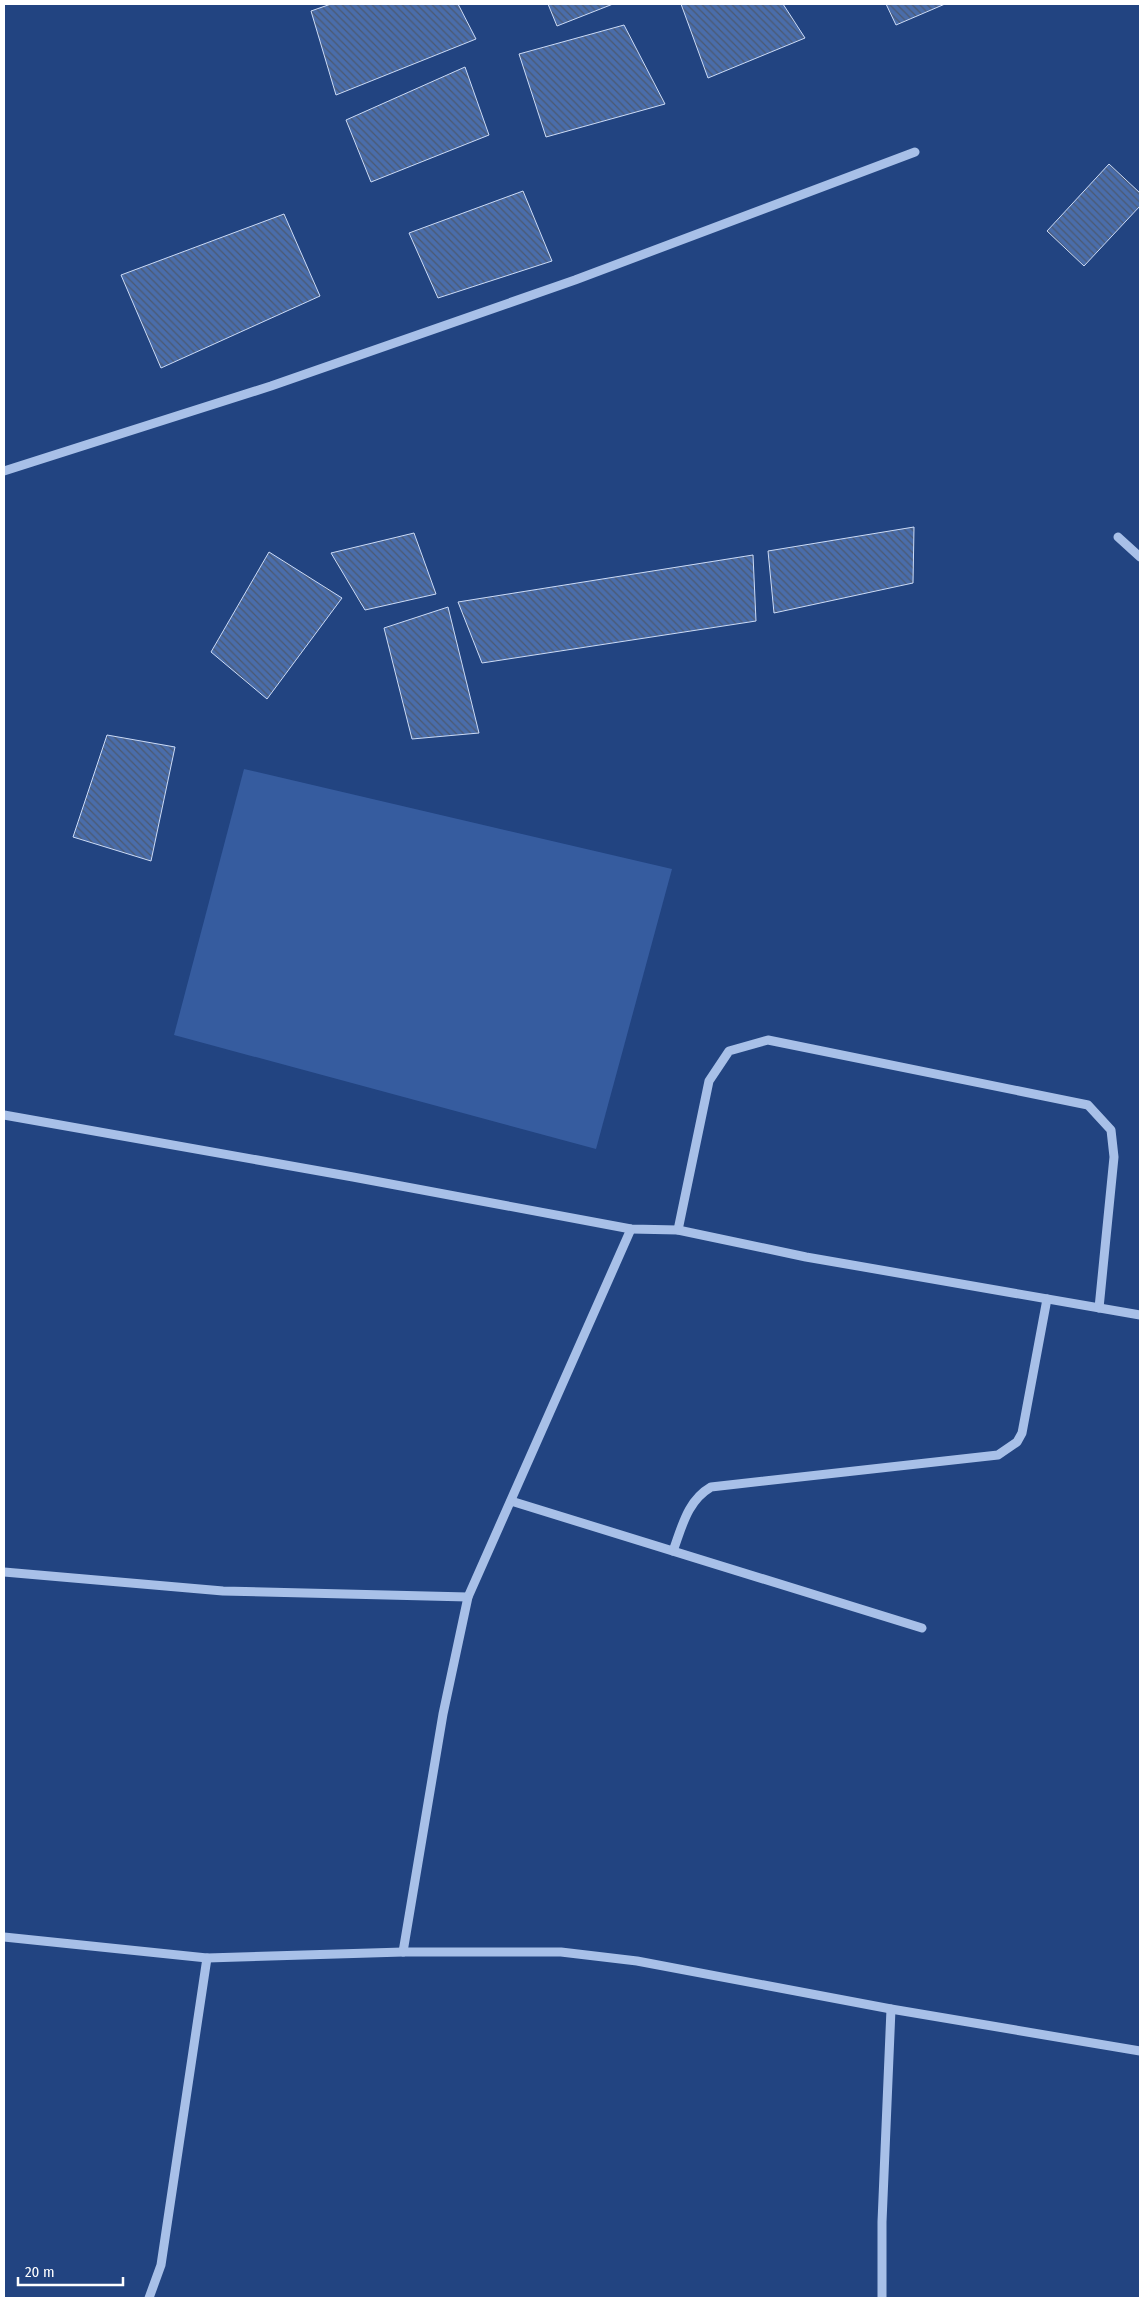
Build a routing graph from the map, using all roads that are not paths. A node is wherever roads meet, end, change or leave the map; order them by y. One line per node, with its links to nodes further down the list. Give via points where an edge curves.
1 (915, 152): 2 (street, via 575,280 271,386)
2 (4, 471)
3 (1118, 537): 4 (street)
4 (1140, 557)
5 (4, 1115): 6 (street)
6 (631, 1228): 7 (street); 11 (street)
7 (678, 1230): 8 (street, via 806,1257); 9 (street, via 709,1081 729,1051 768,1040 1088,1105 1111,1130 1114,1158)
8 (1047, 1299): 9 (street); 12 (street, via 1022,1433 1016,1442 998,1455 711,1487 699,1494 690,1506)
9 (1099, 1308): 10 (street)
10 (1140, 1315)
11 (511, 1501): 12 (street); 14 (street)
12 (673, 1551): 15 (street)
13 (4, 1572): 14 (street, via 223,1591)
14 (468, 1598): 17 (street, via 443,1714)
15 (922, 1628)
16 (4, 1937): 18 (street)
17 (403, 1952): 18 (street); 19 (street, via 561,1952 637,1961)
18 (207, 1958): 21 (street, via 161,2265)
19 (891, 2009): 20 (street); 22 (street)
20 (1140, 2051)
21 (149, 2298)
22 (882, 2298)

